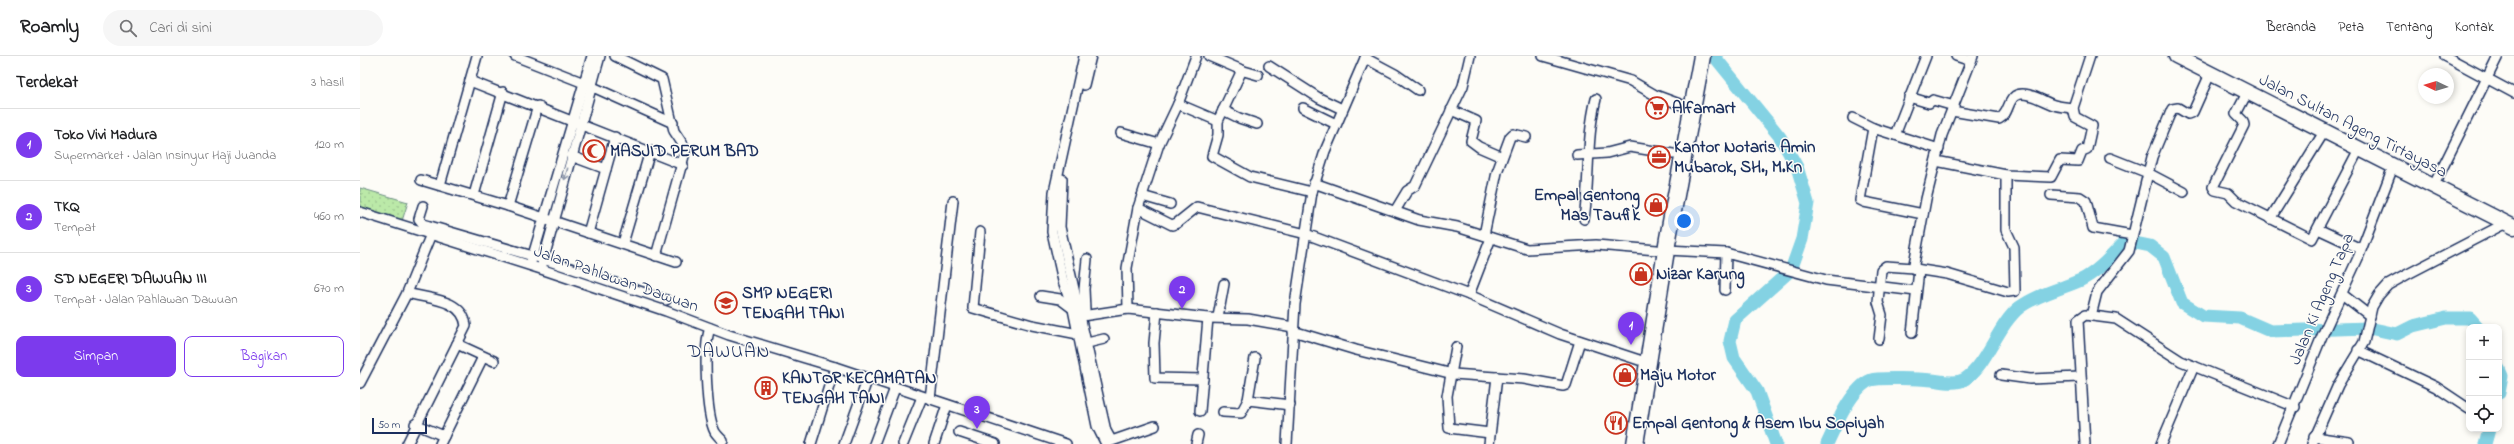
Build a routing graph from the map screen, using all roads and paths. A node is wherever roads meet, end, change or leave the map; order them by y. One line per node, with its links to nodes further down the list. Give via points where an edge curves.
1 (476, 56): 27 (street)
2 (515, 56): 28 (street)
3 (592, 56): 28 (street)
4 (600, 56): 28 (street)
5 (615, 56): 47 (street, via 662,79)
6 (1084, 56): 56 (street)
7 (1091, 56): 56 (street)
8 (1196, 56): 35 (street)
9 (1209, 56): 23 (street)
10 (1470, 56): 43 (street, via 1463,86)
11 (1926, 56): 33 (street)
12 (1956, 56): 20 (street)
13 (2090, 56): 40 (street)
14 (2176, 56): 21 (main road, Jalan Sultan Ageng Tirtayasa)
15 (2445, 56): 26 (street)
16 (2498, 56): 26 (street)
17 (1365, 57): 29 (street); 41 (street)
18 (1550, 57): 36 (street, via 1632,81 1655,95)
19 (1696, 58): 36 (highway); 101 (highway)
20 (1972, 58): 39 (street)
21 (2193, 60): 24 (main road, Jalan Sultan Ageng Tirtayasa)
22 (1269, 66): 41 (street, via 1319,98)
23 (1242, 70): 25 (street); 42 (street)
24 (2210, 74): 31 (main road, Jalan Sultan Ageng Tirtayasa); 71 (street, via 2193,112 2188,114 2178,108 2172,109)
25 (1258, 75)
26 (2486, 79): 32 (street); 75 (street)
27 (470, 81): 30 (street); 74 (street)
28 (588, 84): 45 (street); 47 (street)
29 (1418, 90)
30 (503, 92): 37 (street); 79 (street)
31 (2248, 93): 51 (main road, Jalan Sultan Ageng Tirtayasa); 90 (street, via 2236,114 2244,126 2213,187 2215,190 2228,193 2236,201)
32 (2514, 93)
33 (1909, 97): 39 (street, via 1929,103 1933,100); 53 (street)
34 (1596, 99): 61 (street)
35 (1178, 104): 46 (street); 57 (street)
36 (1682, 105): 62 (highway)
37 (538, 106): 45 (street); 84 (street)
38 (1303, 108): 49 (street)
39 (1953, 108): 40 (street, via 1999,119 2004,116 2012,98 2017,95); 58 (street)
40 (2073, 108): 72 (street, via 2075,117 2092,126 2087,149 2082,151 2079,160 2060,160 2051,177)
41 (1342, 109): 49 (street)
42 (1223, 110): 46 (street); 48 (street)
43 (1451, 110): 65 (street, via 1476,122 1471,141); 86 (street, via 1415,186 1407,191)
44 (1853, 118): 50 (street)
45 (577, 121): 54 (street); 64 (street); 91 (street)
46 (1218, 121): 76 (street, via 1218,135 1212,156 1250,177)
47 (673, 123): 68 (street, via 676,134 686,149)
48 (1257, 124)
49 (1336, 124): 76 (street)
50 (1873, 128): 53 (street); 88 (street, via 1860,200)
51 (2324, 132): 59 (main road, Jalan Sultan Ageng Tirtayasa); 90 (street)
52 (1121, 133): 57 (street)
53 (1895, 135): 58 (street)
54 (615, 137): 60 (street); 70 (street)
55 (1526, 137): 65 (street, via 1511,135)
56 (1067, 143): 122 (street, via 1053,199 1052,232 1063,281); 124 (street, via 1059,214)
57 (1159, 144): 80 (street)
58 (1939, 149): 67 (street)
59 (2359, 149): 69 (main road, Jalan Sultan Ageng Tirtayasa); 93 (street)
60 (650, 151): 68 (street); 100 (street)
61 (1590, 154): 62 (street, via 1630,147); 63 (street); 89 (street)
62 (1673, 154): 101 (highway)
63 (1577, 155)
64 (571, 156): 70 (street); 91 (street, one-way to 91)
65 (1502, 157): 99 (street, via 1497,172)
66 (2110, 158): 71 (street)
67 (1936, 161): 72 (street); 88 (street)
68 (683, 164): 105 (street)
69 (2393, 166): 75 (main road, Jalan Sultan Ageng Tirtayasa); 102 (street, Jalan Ki Ageng Tapa)
70 (606, 169): 94 (street)
71 (2148, 173): 77 (street); 98 (street)
72 (2006, 175): 111 (street, via 2006,230 2014,247 2015,291 2008,292 1947,274)
73 (421, 180): 74 (street)
74 (440, 185): 79 (street)
75 (2433, 187): 92 (main road, Jalan Sultan Ageng Tirtayasa)
76 (1313, 188): 86 (street); 97 (street)
77 (2184, 192)
78 (2051, 195): 98 (street, via 2080,197 2086,201 2093,228)
79 (474, 196): 84 (street)
80 (1142, 196): 82 (street); 85 (street)
81 (953, 201): 153 (street)
82 (1170, 204)
83 (423, 206): 104 (street, via 419,219 423,224)
84 (508, 206): 91 (street)
85 (1138, 208): 97 (street, via 1172,225 1197,207); 121 (street, via 1127,268)
86 (1395, 210): 99 (street, via 1419,220)
87 (360, 212): 96 (street, Jalan Pahlawan Dawuan)
88 (1923, 214): 111 (street)
89 (1584, 219)
90 (2270, 219): 93 (street, via 2310,239)
91 (549, 221): 94 (street); 104 (street); 106 (street)
92 (2503, 221): 125 (street, via 2388,286 2375,300)
93 (2318, 229): 102 (street)
94 (588, 232): 100 (street)
95 (980, 232): 131 (street, via 973,308 1032,325)
96 (431, 234): 109 (street, Jalan Pahlawan Dawuan); 116 (street)
97 (1306, 234): 118 (street); 129 (street)
98 (2132, 236): 126 (street, via 2129,251 2097,292)
99 (1487, 237): 101 (street, via 1527,249); 118 (street)
100 (622, 243): 105 (street)
101 (1662, 244): 103 (street); 141 (highway); 160 (highway)
102 (2361, 249): 117 (street, Jalan Ki Ageng Tapa)
103 (1726, 253): 113 (street, via 1783,266 1826,280); 114 (street)
104 (533, 256): 106 (street); 109 (street)
105 (656, 256): 108 (street)
106 (543, 259): 110 (street); 120 (street)
107 (1088, 259): 124 (street)
108 (676, 262)
109 (531, 266): 110 (street, Jalan Pahlawan Dawuan)
110 (540, 269): 128 (street, Jalan Pahlawan Dawuan)
111 (1917, 269): 113 (street, via 1882,267); 115 (street)
112 (1224, 284): 127 (street)
113 (1878, 288): 115 (street); 133 (street, via 1878,305 1882,315)
114 (1725, 290)
115 (1916, 291): 130 (street)
116 (407, 293): 135 (street, via 448,302 457,309 466,326); 151 (street)
117 (2342, 294): 125 (street); 157 (street, Jalan Ki Ageng Tapa, via 2322,336)
118 (1469, 295): 134 (street)
119 (1041, 296): 122 (street, via 1060,300)
120 (666, 300)
121 (1128, 309): 123 (street); 124 (street)
122 (1073, 310): 131 (street)
123 (1157, 312): 127 (street); 150 (street, via 1154,343 1155,378)
124 (1084, 315): 136 (street)
125 (2368, 315): 138 (street)
126 (2091, 316): 143 (street, via 2120,321 2163,351); 148 (street, via 2082,316 2078,320)
127 (1213, 317): 129 (street, via 1248,319); 150 (street)
128 (710, 328): 144 (street, Jalan Pahlawan Dawuan); 169 (street, via 706,338 709,413 715,432)
129 (1293, 329): 145 (street, via 1356,350); 156 (street)
130 (1912, 333)
131 (1078, 334): 136 (street)
132 (1104, 339): 136 (street)
133 (1879, 339)
134 (1580, 341): 141 (street); 147 (street, via 1565,386 1543,381)
135 (457, 344): 139 (street); 162 (street)
136 (1084, 344): 170 (street)
137 (1456, 347): 145 (street)
138 (2360, 351): 158 (street, via 2436,387); 166 (street, via 2338,385)
139 (483, 357): 142 (street); 167 (street)
140 (1255, 358): 154 (street)
141 (1639, 360): 160 (highway)
142 (494, 361)
143 (2194, 366): 157 (street); 185 (street)
144 (835, 367): 149 (street, Jalan Pahlawan Dawuan); 173 (street)
145 (1453, 374): 147 (street); 165 (street, via 1447,402 1449,428)
146 (2001, 375): 148 (street, via 2030,379)
147 (1497, 377): 165 (street)
148 (2080, 377): 184 (street)
149 (868, 378): 152 (street, Jalan Pahlawan Dawuan); 174 (street)
150 (1203, 379): 159 (street)
151 (360, 383)
152 (895, 388): 153 (street, Jalan Pahlawan Dawuan); 175 (street)
153 (928, 396): 155 (street, Jalan Pahlawan Dawuan); 176 (street)
154 (1248, 400): 156 (street); 161 (street, via 1241,413)
155 (947, 405): 168 (street, Jalan Pahlawan Dawuan); 177 (street)
156 (1290, 405): 180 (street)
157 (2295, 407): 186 (street, Jalan Ki Ageng Tapa)
158 (2466, 407)
159 (1200, 411)
160 (1636, 411): 182 (highway); 183 (highway)
161 (1223, 412)
162 (415, 424): 167 (street); 172 (street)
163 (1155, 426): 170 (street)
164 (959, 432): 178 (street)
165 (1490, 433): 181 (street)
166 (2316, 439): 171 (street)
167 (442, 440)
168 (1038, 440): 179 (street, Jalan Pahlawan Dawuan)
169 (723, 441)
170 (1108, 442)
171 (2349, 442)
172 (407, 444)
173 (811, 444)
174 (844, 444)
175 (874, 444)
176 (903, 444)
177 (934, 444)
178 (994, 444)
179 (1066, 444)
180 (1287, 444)
181 (1489, 444)
182 (1624, 444)
183 (1635, 444)
184 (2085, 444)
185 (2161, 444)
186 (2278, 444)

